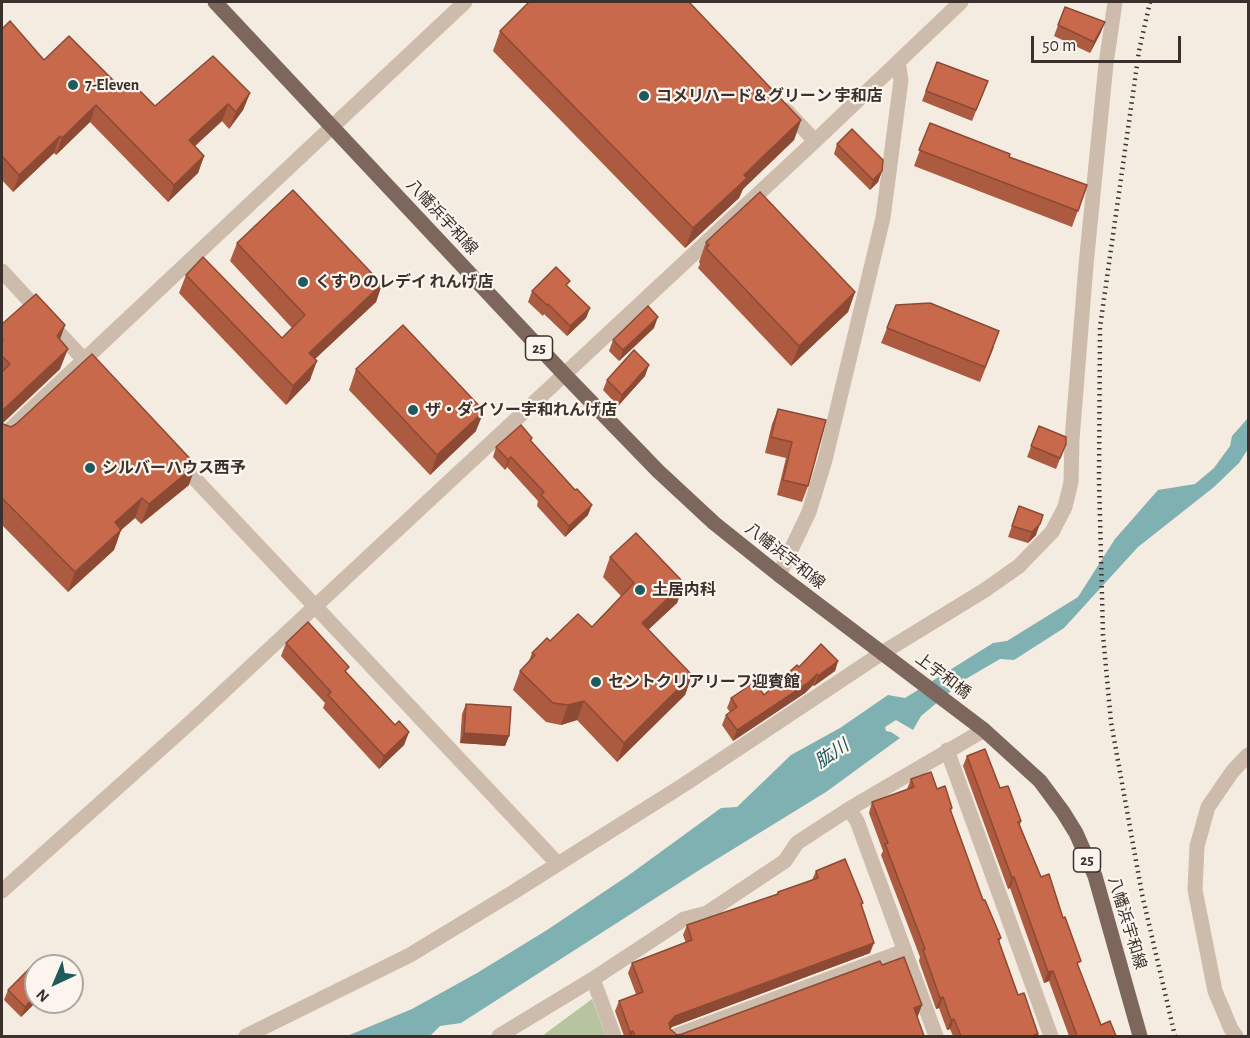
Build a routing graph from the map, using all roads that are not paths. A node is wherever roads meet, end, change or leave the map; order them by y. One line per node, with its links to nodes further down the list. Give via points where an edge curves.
1 (215, 2): 7 (main road, 八幡浜宇和線 / 25)
2 (465, 2): 7 (street)
3 (962, 2): 5 (street)
4 (1115, 2): 17 (street, via 1086,265 1071,482 1065,507 1052,532 1019,566)
5 (898, 62): 8 (street); 15 (street, via 901,80 883,218 819,481 809,512)
6 (774, 97): 8 (street)
7 (332, 126): 10 (street); 11 (main road, 八幡浜宇和線 / 25)
8 (815, 141): 11 (street)
9 (2, 271): 10 (street)
10 (84, 360): 12 (street); 13 (street)
11 (564, 374): 15 (main road, 八幡浜宇和線 / 25, via 658,471); 16 (street)
12 (108, 386)
13 (2, 437)
14 (171, 453): 16 (street)
15 (778, 575): 17 (main road, 八幡浜宇和線 / 25)
16 (314, 605): 23 (street); 24 (street)
17 (888, 657): 18 (main road, 上宇和橋 / 25); 23 (street)
18 (971, 719): 19 (main road, 八幡浜宇和線 / 25)
19 (984, 729): 20 (street); 34 (main road, 八幡浜宇和線 / 25, via 1040,781 1076,833 1095,876)
20 (947, 750): 22 (street); 33 (street)
21 (1248, 755): 35 (street, via 1208,807 1197,846 1195,890 1215,991)
22 (849, 810): 25 (street, via 857,821); 26 (street, via 797,843 785,861 707,913 684,919)
23 (558, 864): 28 (street, via 410,955)
24 (2, 891)
25 (904, 951): 31 (street); 32 (street)
26 (593, 980): 27 (street); 30 (street)
27 (518, 1032): 29 (street)
28 (246, 1036)
29 (499, 1036)
30 (614, 1036)
31 (675, 1036)
32 (936, 1036)
33 (1051, 1036)
34 (1140, 1036)
35 (1236, 1036)

